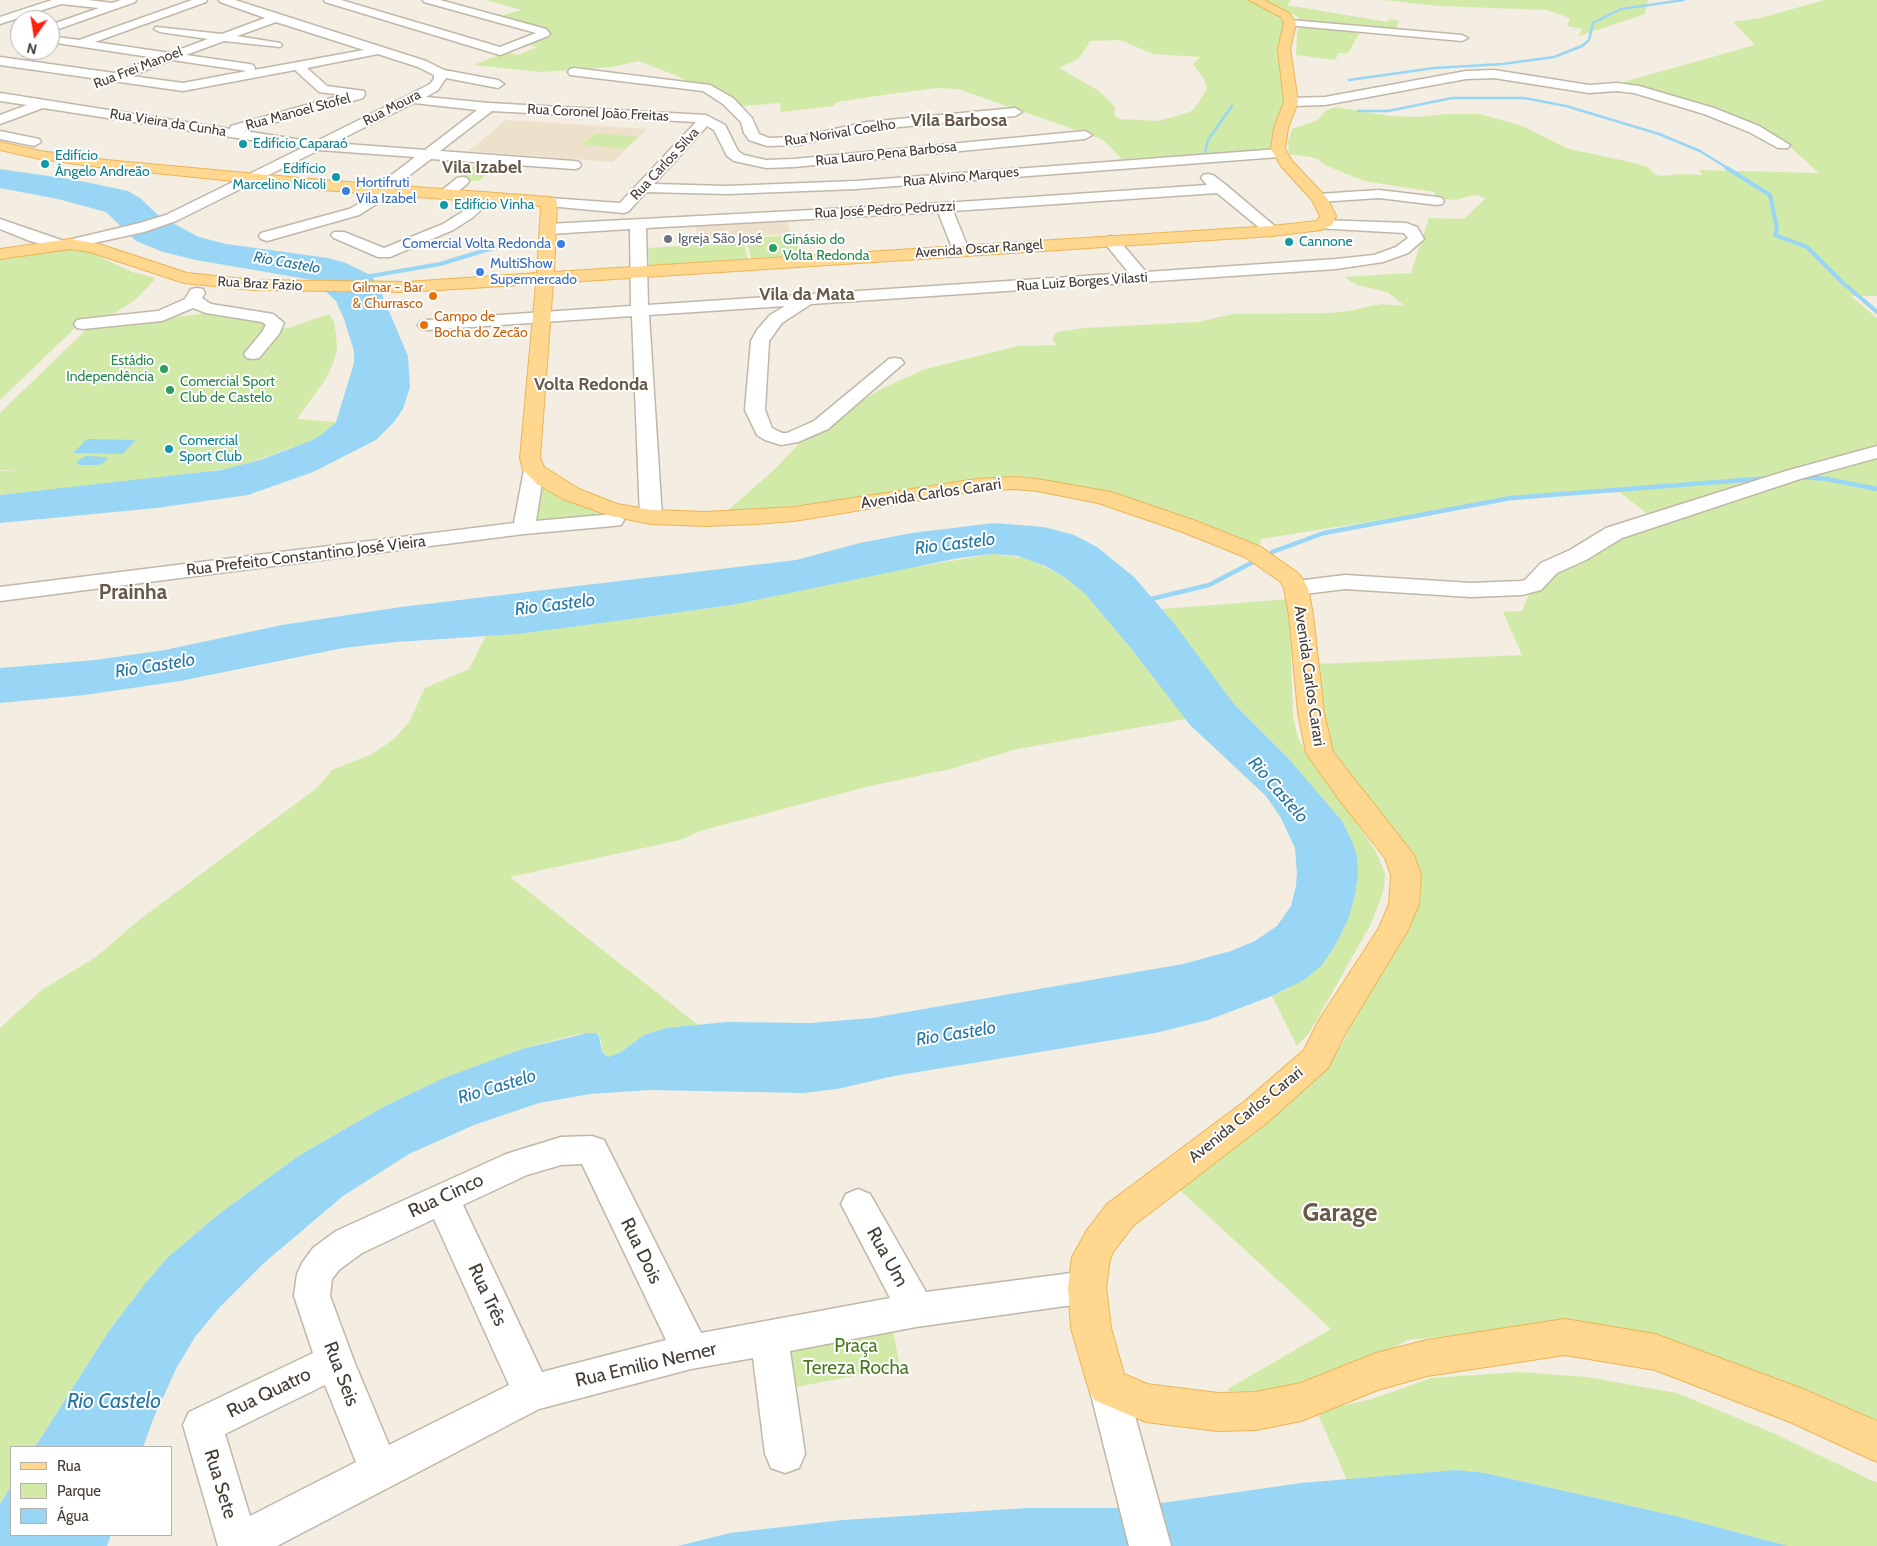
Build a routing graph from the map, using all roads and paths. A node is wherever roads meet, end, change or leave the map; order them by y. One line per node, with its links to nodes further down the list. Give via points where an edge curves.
1 (63, 0): 8 (street); 16 (street)
2 (131, 0): 8 (street)
3 (202, 0): 11 (street)
4 (224, 0): 14 (street, Rua Moura)
5 (329, 0): 12 (street)
6 (1255, 0): 17 (main road, via 1285,15)
7 (425, 1): 20 (street, via 544,34 500,51)
8 (117, 5): 9 (street); 19 (street)
9 (143, 8)
10 (394, 8): 12 (street)
11 (166, 12): 13 (street); 29 (street)
12 (377, 12): 15 (street); 20 (street)
13 (194, 17)
14 (276, 18): 21 (street, Rua Moura); 24 (street, Rua Frei Manoel)
15 (348, 19)
16 (0, 20)
17 (1290, 23): 26 (street); 48 (main road, via 1284,49)
18 (329, 24): 21 (street)
19 (60, 25)
20 (420, 26): 23 (street)
21 (310, 28): 28 (street, Rua Moura)
22 (160, 29): 24 (street)
23 (401, 31)
24 (221, 38): 30 (street); 31 (street, Rua Frei Manoel)
25 (374, 38): 28 (street)
26 (1462, 38)
27 (60, 41): 29 (street)
28 (355, 42): 32 (street, Rua Moura)
29 (78, 44): 31 (street); 34 (street)
30 (276, 45)
31 (169, 56): 37 (street); 40 (street, Rua Frei Manoel)
32 (378, 57): 35 (street); 39 (street, Rua Moura, via 400,57)
33 (0, 61): 34 (street)
34 (18, 64): 36 (street); 40 (street)
35 (297, 65): 37 (street); 55 (street, Rua Manoel Stofel, via 323,89 359,94)
36 (0, 70)
37 (267, 70): 40 (street, via 181,90)
38 (574, 72): 41 (street, Rua Norival Coelho)
39 (440, 73): 42 (street); 46 (street, Rua Moura, via 438,83)
40 (114, 78): 43 (street, Rua Frei Manoel)
41 (660, 83): 51 (street); 53 (street, Rua Norival Coelho, via 696,86 717,93 742,115 754,137 767,142 798,141 855,128)
42 (498, 84)
43 (88, 87)
44 (70, 94): 49 (street)
45 (0, 97): 49 (street, Rua Vieira da Cunha)
46 (412, 99): 50 (street, Rua Coronel João Freitas); 62 (street, Rua Moura)
47 (984, 101): 53 (street, Rua Norival Coelho, via 1014,112)
48 (1291, 102): 60 (street, via 1325,101 1466,75 1494,74 1589,89 1635,89 1709,111); 63 (main road, via 1278,140)
49 (44, 104): 54 (street); 55 (street, Rua Vieira da Cunha)
50 (489, 107): 51 (street, Rua Coronel João Freitas); 64 (street)
51 (622, 114): 52 (street, Rua Coronel João Freitas)
52 (706, 119): 59 (street, Rua Lauro Pena Barbosa, via 720,128 732,153 755,163 794,163); 70 (street, Rua Carlos Silva)
53 (946, 119): 59 (street)
54 (0, 120)
55 (226, 132): 62 (street, Rua Vieira da Cunha)
56 (0, 135): 58 (street)
57 (1085, 135): 59 (street, Rua Lauro Pena Barbosa)
58 (34, 142)
59 (972, 145): 66 (street)
60 (1783, 145)
61 (0, 146): 68 (main road, via 58,158)
62 (316, 146): 64 (street, Rua Vieira da Cunha); 68 (street, Rua Moura)
63 (1279, 153): 65 (street, Rua Alvino Marques); 76 (main road)
64 (427, 154): 67 (street, Rua Vieira da Cunha, via 574,165); 72 (street)
65 (1184, 159): 66 (street, Rua Alvino Marques); 71 (street)
66 (998, 174): 70 (street, Rua Alvino Marques, via 774,189); 77 (street)
67 (561, 177)
68 (252, 178): 72 (main road); 89 (street, Rua Moura, via 171,218 116,235)
69 (462, 181): 73 (street)
70 (643, 188): 74 (street, Rua Carlos Silva, via 624,208)
71 (1221, 188): 77 (street, Rua José Pedro Pedruzzi); 84 (street)
72 (385, 190): 73 (main road); 86 (street, via 371,204 354,212)
73 (446, 194): 75 (main road)
74 (544, 197): 75 (main road); 83 (main road)
75 (488, 198): 85 (street, via 448,227 384,254)
76 (1320, 198): 78 (street, via 1379,194); 82 (main road, via 1328,216)
77 (1022, 202): 79 (street, Rua José Pedro Pedruzzi)
78 (1437, 202)
79 (944, 207): 81 (street, Rua José Pedro Pedruzzi); 90 (street)
80 (0, 224): 88 (street)
81 (638, 224): 83 (street, Rua José Pedro Pedruzzi); 92 (street)
82 (1321, 225): 84 (main road, Avenida Oscar Rangel); 93 (street, Rua Luiz Borges Vilasti, via 1406,228 1412,230 1416,239 1402,250 1358,261)
83 (549, 229): 94 (main road)
84 (1272, 232): 87 (main road, Avenida Oscar Rangel)
85 (339, 235)
86 (267, 236)
87 (1111, 241): 90 (main road, Avenida Oscar Rangel); 93 (street)
88 (32, 244): 89 (main road, Rua Braz Fazio); 91 (main road, Rua Braz Fazio)
89 (66, 245): 95 (main road, Rua Braz Fazio, via 93,248)
90 (961, 250): 92 (main road, Avenida Oscar Rangel)
91 (0, 254)
92 (638, 273): 94 (main road, Avenida Oscar Rangel); 98 (street)
93 (1142, 278): 96 (street, Rua Luiz Borges Vilasti)
94 (545, 279): 95 (main road, Rua Braz Fazio, via 432,286 307,286); 99 (main road)
95 (189, 294): 97 (street); 100 (street, via 128,319); 102 (street, via 276,323)
96 (808, 300): 98 (street, Rua Luiz Borges Vilasti); 103 (street, via 776,319 760,341 755,410 764,431 781,439 804,433 836,414)
97 (135, 303)
98 (641, 310): 99 (street, Rua Luiz Borges Vilasti); 106 (street)
99 (542, 316): 101 (street, Rua Luiz Borges Vilasti); 105 (main road, via 530,448)
100 (83, 324)
101 (427, 324)
102 (253, 354)
103 (895, 363)
104 (1877, 452): 109 (street, via 1793,475 1614,533 1550,568 1533,585 1522,588 1472,590 1345,582)
105 (534, 470): 106 (main road, Avenida Carlos Carari, via 558,487 596,504); 108 (street)
106 (651, 518): 109 (main road, Avenida Carlos Carari, via 706,520 794,514 976,485 1037,485 1103,498 1188,526 1253,552 1281,570)
107 (613, 520): 108 (street, Rua Prefeito Constantino José Vieira)
108 (524, 528): 110 (street, Rua Prefeito Constantino José Vieira)
109 (1296, 588): 115 (main road, Avenida Carlos Carari, via 1311,712 1320,753 1399,855 1406,876 1404,904 1393,930 1316,1058 1257,1111 1120,1215 1091,1257)
110 (0, 594)
111 (592, 1150): 112 (street, Rua Cinco, via 561,1151 518,1164); 118 (street, Rua Dois)
112 (442, 1198): 114 (street, Rua Cinco, via 349,1242 326,1259); 121 (street, Rua Três)
113 (858, 1204): 116 (street, Rua Um)
114 (316, 1274): 119 (street, Rua Seis, via 312,1296)
115 (1087, 1287): 116 (street, Rua Emilio Nemer); 120 (main road, Avenida Carlos Carari, via 1092,1328)
116 (916, 1310): 117 (street, Rua Emilio Nemer)
117 (769, 1339): 118 (street, Rua Emilio Nemer); 124 (street)
118 (691, 1352): 121 (street, Rua Emilio Nemer)
119 (335, 1361): 122 (street, Rua Quatro); 125 (street, Rua Seis)
120 (1108, 1387): 123 (main road, via 1146,1402 1218,1412 1256,1411 1300,1402 1376,1372 1427,1358 1565,1337 1655,1352 1803,1408); 127 (street, Avenida Carlos Carari)
121 (532, 1393): 125 (street, Rua Emilio Nemer)
122 (202, 1425): 126 (street, Rua Sete)
123 (1877, 1442)
124 (785, 1454)
125 (380, 1472): 126 (street, Rua Emilio Nemer)
126 (238, 1544)
127 (1150, 1546)

